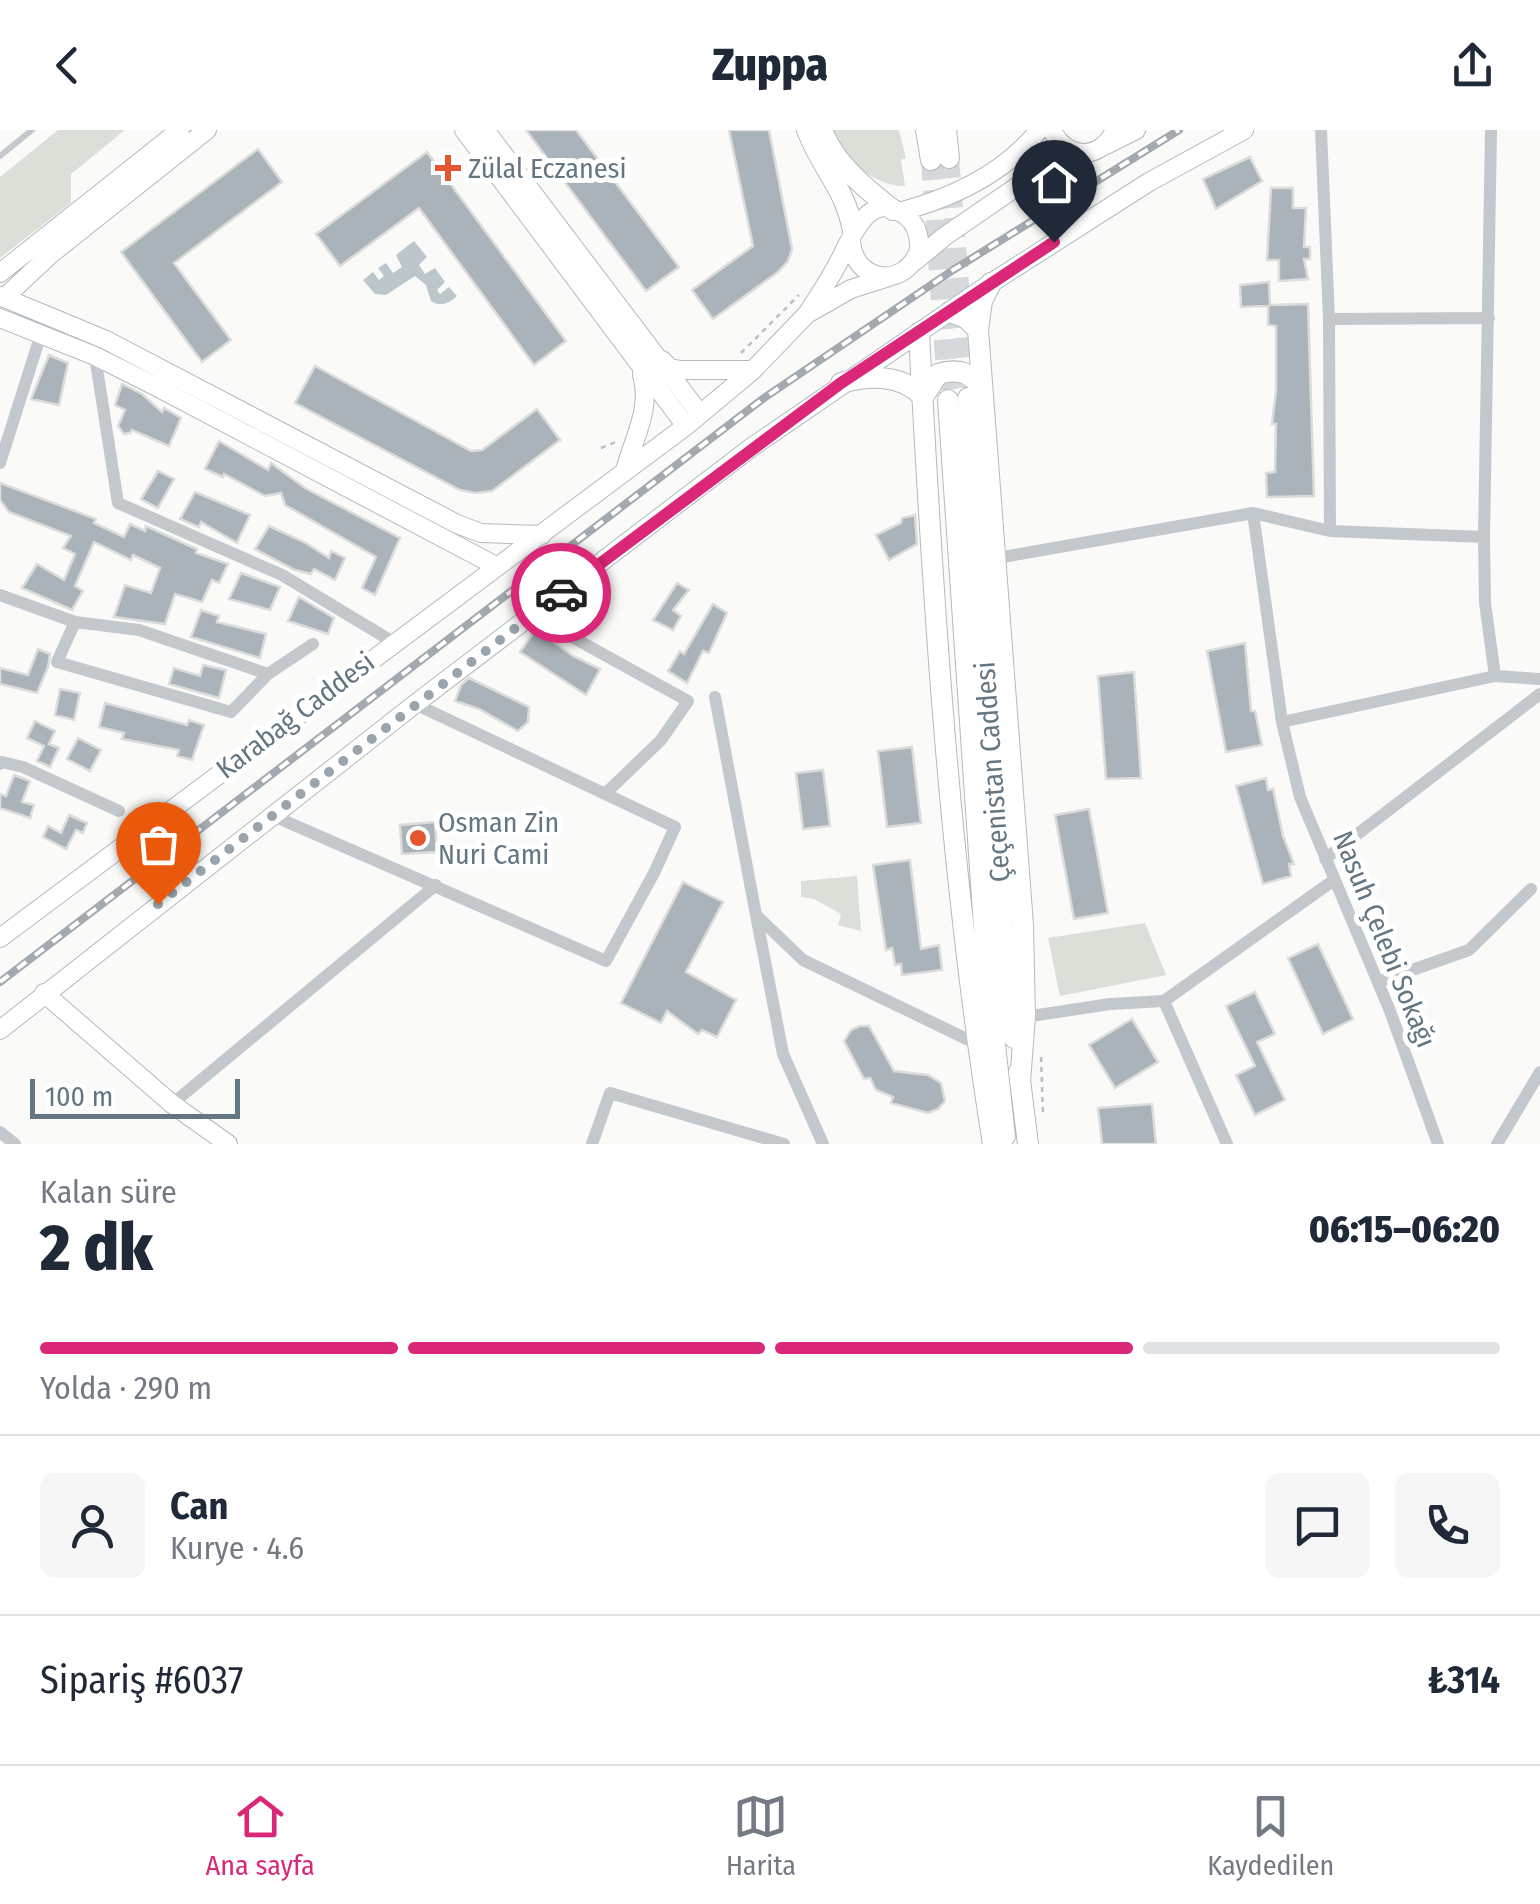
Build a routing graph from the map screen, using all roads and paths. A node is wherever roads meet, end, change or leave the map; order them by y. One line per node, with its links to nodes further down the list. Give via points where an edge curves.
1 (32, 130): 18 (lane)
2 (180, 130): 22 (main road)
3 (207, 130): 26 (main road)
4 (464, 130): 27 (main road)
5 (485, 130): 27 (main road)
6 (807, 130): 20 (main road, via 846,200)
7 (822, 130): 19 (main road, via 849,171)
8 (926, 130): 9 (main road, via 940,159)
9 (946, 130)
10 (1040, 130): 19 (main road, via 979,180 932,203)
11 (1052, 130): 17 (main road)
12 (1136, 130): 16 (main road)
13 (1244, 130): 24 (main road)
14 (1321, 130): 31 (street)
15 (1490, 130): 32 (street)
16 (1111, 138): 17 (main road, via 1097,151)
17 (1077, 153): 21 (main road, via 1057,159)
18 (0, 156)
19 (896, 211): 20 (main road, via 869,212); 21 (main road, via 918,233)
20 (852, 234): 23 (main road, via 860,266); 29 (main road)
21 (912, 265): 23 (main road)
22 (0, 273)
23 (889, 277): 29 (main road)
24 (991, 283): 28 (main road); 33 (main road)
25 (806, 288): 39 (path, via 734,360 714,364)
26 (1, 299): 50 (main road, via 106,340 458,524 506,536)
27 (611, 312): 37 (main road)
28 (950, 312): 33 (main road); 34 (main road)
29 (807, 314): 38 (main road, Karabağ Caddesi)
30 (0, 318): 35 (main road)
31 (1329, 318): 32 (street); 49 (street)
32 (1489, 318): 51 (street)
33 (978, 330): 41 (main road)
34 (919, 333): 40 (main road); 42 (main road)
35 (40, 334): 36 (main road); 46 (street)
36 (95, 356): 53 (main road); 57 (street, via 118,503 282,575)
37 (646, 359): 39 (main road); 43 (main road); 44 (main road)
38 (753, 370): 39 (main road); 43 (main road, Karabağ Caddesi)
39 (714, 371)
40 (841, 383): 42 (main road, via 889,379); 55 (main road)
41 (966, 396): 42 (main road, via 969,374 951,371 938,374); 52 (main road); 83 (main road, Çeçenistan Caddesi, via 1002,924); 93 (main road, Çeçenistan Caddesi, via 987,971)
42 (922, 397): 81 (main road, via 944,719)
43 (693, 420): 47 (main road, Karabağ Caddesi)
44 (638, 432): 45 (path); 47 (main road)
45 (601, 448)
46 (0, 463)
47 (625, 471): 50 (main road, Karabağ Caddesi)
48 (1253, 514): 49 (street); 52 (street); 65 (street, Nasuh Çelebi Sokağı)
49 (1330, 530): 51 (street)
50 (542, 534): 53 (main road, Karabağ Caddesi)
51 (1484, 536): 60 (street)
52 (996, 558): 79 (main road)
53 (496, 566): 57 (main road, Karabağ Caddesi)
54 (0, 595): 56 (street)
55 (532, 616): 64 (main road); 67 (street, via 688,700 661,740)
56 (75, 622): 59 (street, via 139,630); 59 (street, via 57,662 231,712)
57 (393, 642): 75 (main road, Karabağ Caddesi)
58 (312, 644): 59 (street)
59 (268, 674)
60 (1494, 676): 61 (street); 65 (street)
61 (1540, 679)
62 (1540, 694): 70 (street)
63 (715, 697): 74 (street)
64 (415, 704): 67 (street); 69 (main road)
65 (1282, 722): 70 (street, Nasuh Çelebi Sokağı, via 1300,797)
66 (0, 764): 68 (street, via 23,767)
67 (606, 793): 72 (street, via 675,827 606,961)
68 (119, 811)
69 (272, 816): 72 (street); 77 (main road)
70 (1325, 859): 71 (street, Nasuh Çelebi Sokağı)
71 (1334, 880): 76 (street, Nasuh Çelebi Sokağı); 78 (street)
72 (436, 885): 85 (street)
73 (1531, 888): 76 (street, via 1470,950)
74 (756, 915): 81 (street, via 803,960); 91 (street, via 783,1054)
75 (0, 938)
76 (1378, 982): 96 (street, Nasuh Çelebi Sokağı)
77 (44, 993): 80 (main road); 85 (main road)
78 (1164, 1001): 79 (street); 95 (street)
79 (1025, 1017): 83 (main road)
80 (0, 1030)
81 (978, 1044): 92 (main road)
82 (1540, 1072): 84 (street)
83 (1020, 1082): 94 (main road, Çeçenistan Caddesi)
84 (1533, 1098): 97 (street)
85 (172, 1104): 88 (main road)
86 (0, 1132): 87 (street)
87 (15, 1144)
88 (228, 1144)
89 (592, 1144): 90 (street, via 610,1093)
90 (784, 1144)
91 (823, 1144)
92 (994, 1144)
93 (1006, 1144)
94 (1028, 1144)
95 (1227, 1144)
96 (1438, 1144)
97 (1497, 1144)

